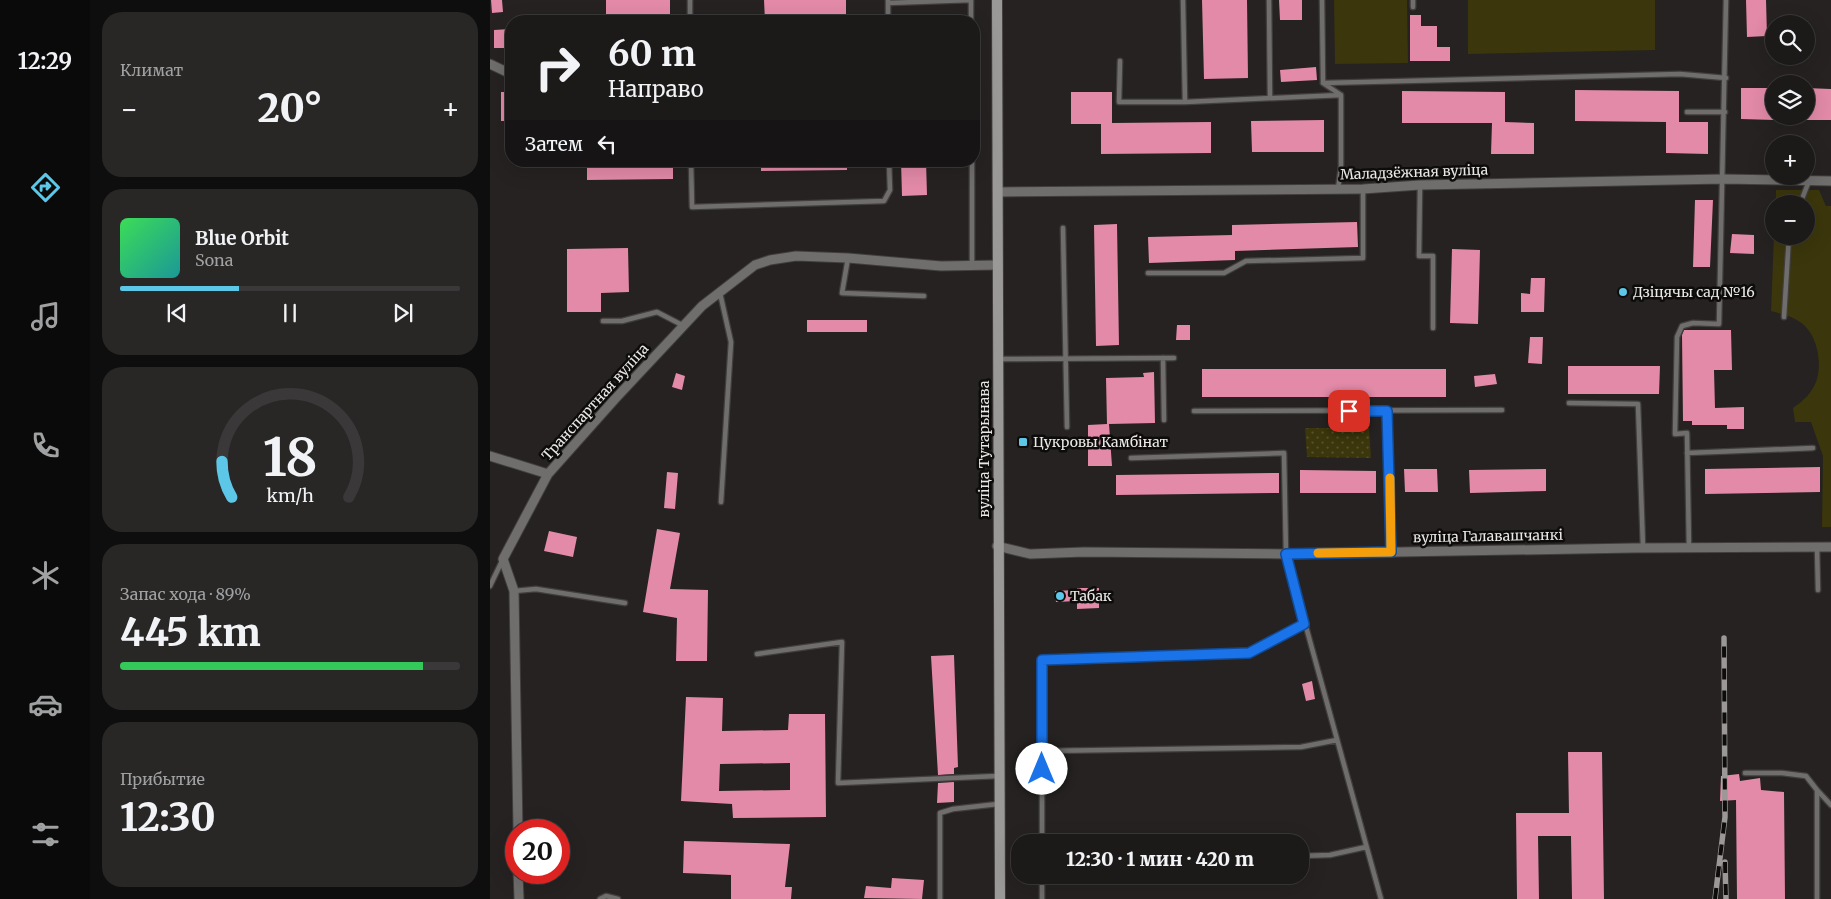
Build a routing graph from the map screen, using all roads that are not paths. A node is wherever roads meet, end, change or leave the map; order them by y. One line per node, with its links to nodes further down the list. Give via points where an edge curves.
1 (690, 0): 11 (lane)
2 (971, 0): 9 (lane); 13 (lane)
3 (996, 0): 34 (street, вуліца Тутарынава)
4 (1182, 0): 21 (lane)
5 (1268, 0): 20 (lane)
6 (1322, 0): 18 (lane)
7 (1413, 0): 10 (lane)
8 (1726, 0): 17 (lane)
9 (888, 2): 12 (lane)
10 (1413, 7)
11 (690, 15)
12 (888, 15)
13 (971, 15)
14 (1120, 61): 21 (lane, via 1119,102)
15 (490, 64): 16 (street)
16 (505, 71)
17 (1726, 78): 18 (lane, via 1680,74); 23 (lane)
18 (1322, 83): 19 (lane)
19 (1341, 95): 20 (lane); 32 (lane)
20 (1270, 98): 21 (lane)
21 (1184, 102)
22 (1687, 112): 23 (lane)
23 (1724, 112): 27 (lane)
24 (692, 167): 25 (lane, via 692,207 884,201 890,190)
25 (890, 167)
26 (972, 167): 39 (lane)
27 (1722, 180): 28 (street, Маладзёжная вуліца); 31 (street, Маладзёжная вуліца); 58 (lane, via 1719,324 1682,326 1677,337 1675,434 1687,433)
28 (1765, 180)
29 (1815, 181): 30 (street, Маладзёжная вуліца)
30 (1831, 181)
31 (1420, 185): 33 (street, Маладзёжная вуліца); 46 (lane, via 1419,256 1433,256)
32 (1338, 189): 33 (street, Маладзёжная вуліца); 34 (street, Маладзёжная вуліца)
33 (1363, 189): 40 (lane, via 1362,258 1246,262 1224,273)
34 (998, 192): 38 (street, вуліца Тутарынава)
35 (1063, 228): 48 (lane)
36 (1788, 245): 43 (lane)
37 (848, 258): 39 (street, Транспартная вуліца); 41 (street, Транспартная вуліца, via 796,256 770,260 755,265); 42 (lane, via 842,293)
38 (998, 265): 39 (street, Транспартная вуліца); 47 (street, вуліца Тутарынава)
39 (972, 266)
40 (1148, 273)
41 (720, 292): 45 (street, Транспартная вуліца); 62 (lane, via 731,342)
42 (924, 296)
43 (1784, 317)
44 (602, 321): 45 (lane, via 622,322 657,312)
45 (684, 326): 61 (street, Транспартная вуліца)
46 (1433, 328)
47 (998, 358): 48 (lane); 63 (street, вуліца Тутарынава)
48 (1067, 358): 49 (lane); 56 (lane)
49 (1163, 358): 50 (lane); 55 (lane)
50 (1174, 358)
51 (1568, 404): 67 (lane, via 1638,404)
52 (1502, 410): 54 (lane)
53 (1194, 411): 54 (lane)
54 (1387, 411): 68 (lane)
55 (1164, 420)
56 (1067, 427)
57 (1813, 448): 58 (lane)
58 (1687, 453): 66 (lane)
59 (490, 456): 61 (street)
60 (1131, 458): 69 (lane, via 1284,453)
61 (548, 474): 70 (street, Транспартная вуліца)
62 (721, 502)
63 (997, 546): 69 (street, вуліца Галавашчанкі, via 1030,554); 80 (street, вуліца Тутарынава)
64 (1817, 547): 65 (street, вуліца Галавашчанкі); 66 (street, вуліца Галавашчанкі); 73 (lane)
65 (1831, 547)
66 (1689, 548): 67 (street, вуліца Галавашчанкі)
67 (1643, 549): 68 (street, вуліца Галавашчанкі)
68 (1391, 552): 69 (street, вуліца Галавашчанкі)
69 (1286, 554): 75 (lane)
70 (502, 559): 71 (lane); 72 (street)
71 (490, 586)
72 (514, 590): 74 (lane, via 536,589); 84 (street)
73 (1818, 590)
74 (624, 603)
75 (1304, 624): 77 (lane); 78 (lane, via 1249,653 1042,660)
76 (757, 654): 80 (lane, via 842,642 838,783)
77 (1337, 740): 78 (lane, via 1301,747); 86 (lane)
78 (1042, 751): 85 (lane)
79 (1745, 773): 81 (lane, via 1806,776)
80 (1000, 776): 82 (street, вуліца Тутарынава)
81 (1817, 790): 83 (lane); 97 (lane)
82 (1000, 804): 93 (lane, via 940,813); 94 (street, вуліца Тутарынава)
83 (1831, 805)
84 (518, 819)
85 (1042, 834)
86 (1366, 847): 87 (lane); 96 (lane)
87 (1309, 856)
88 (518, 884): 90 (street)
89 (1042, 884): 95 (lane)
90 (519, 899)
91 (600, 899): 92 (lane, via 606,896)
92 (618, 899)
93 (940, 899)
94 (1000, 899)
95 (1042, 899)
96 (1381, 899)
97 (1817, 899)

